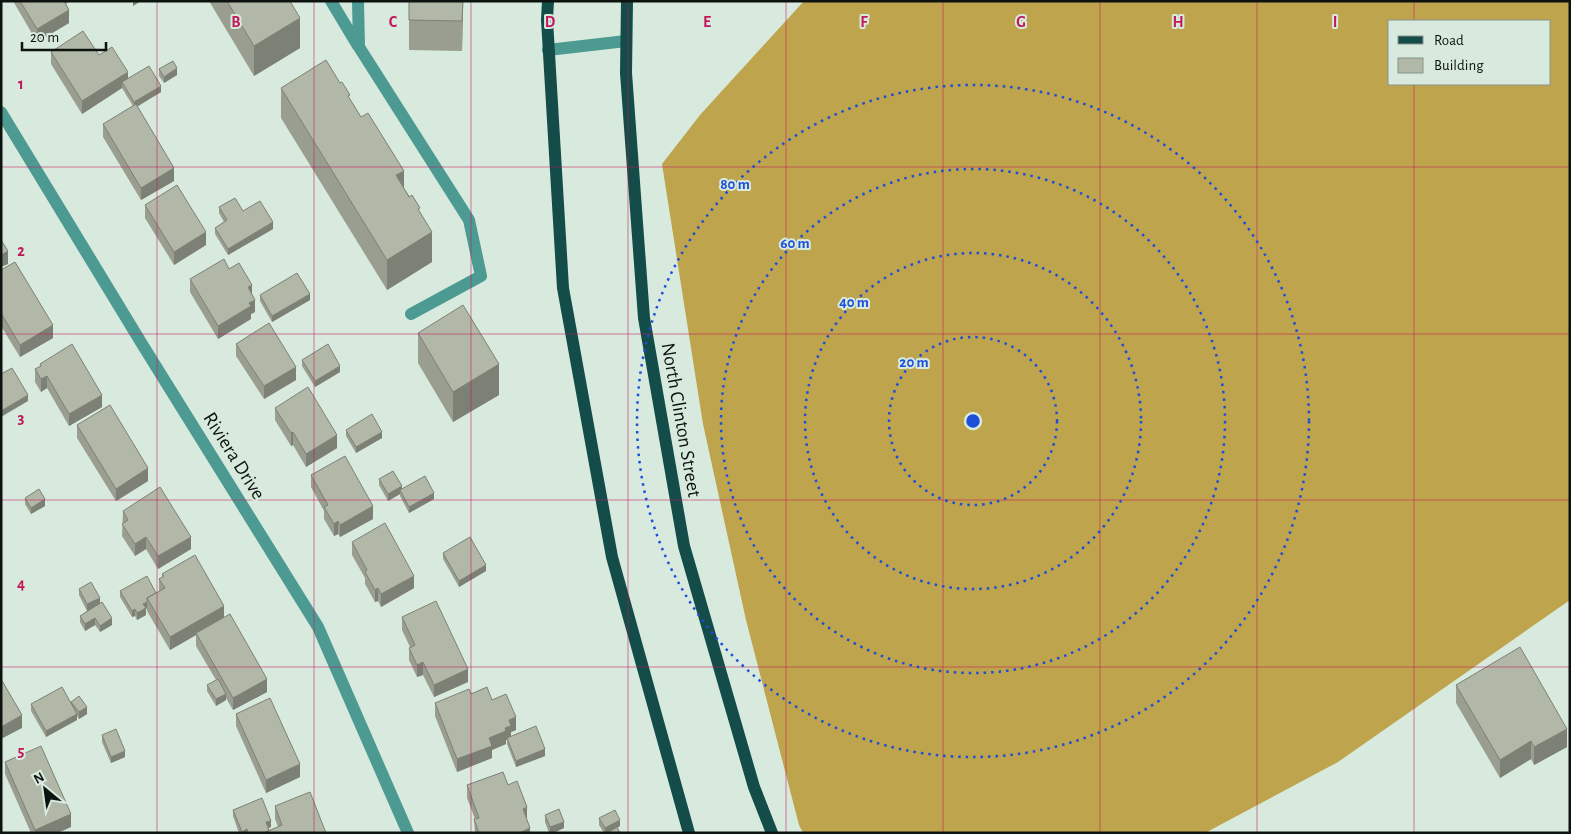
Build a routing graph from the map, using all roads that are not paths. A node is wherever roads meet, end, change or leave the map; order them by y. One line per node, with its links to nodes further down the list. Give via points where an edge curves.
1 (331, 1): 6 (street)
2 (358, 1): 6 (street)
3 (548, 1): 7 (main road)
4 (627, 1): 5 (main road, North Clinton Street)
5 (626, 41): 7 (street); 12 (main road, North Clinton Street, via 644,318 684,546 754,787)
6 (359, 47): 9 (street, via 469,220 481,276)
7 (548, 50): 11 (main road, via 563,288 612,557)
8 (1, 112): 10 (street, Riviera Drive, via 318,627)
9 (411, 314)
10 (408, 833)
11 (689, 833)
12 (772, 833)

